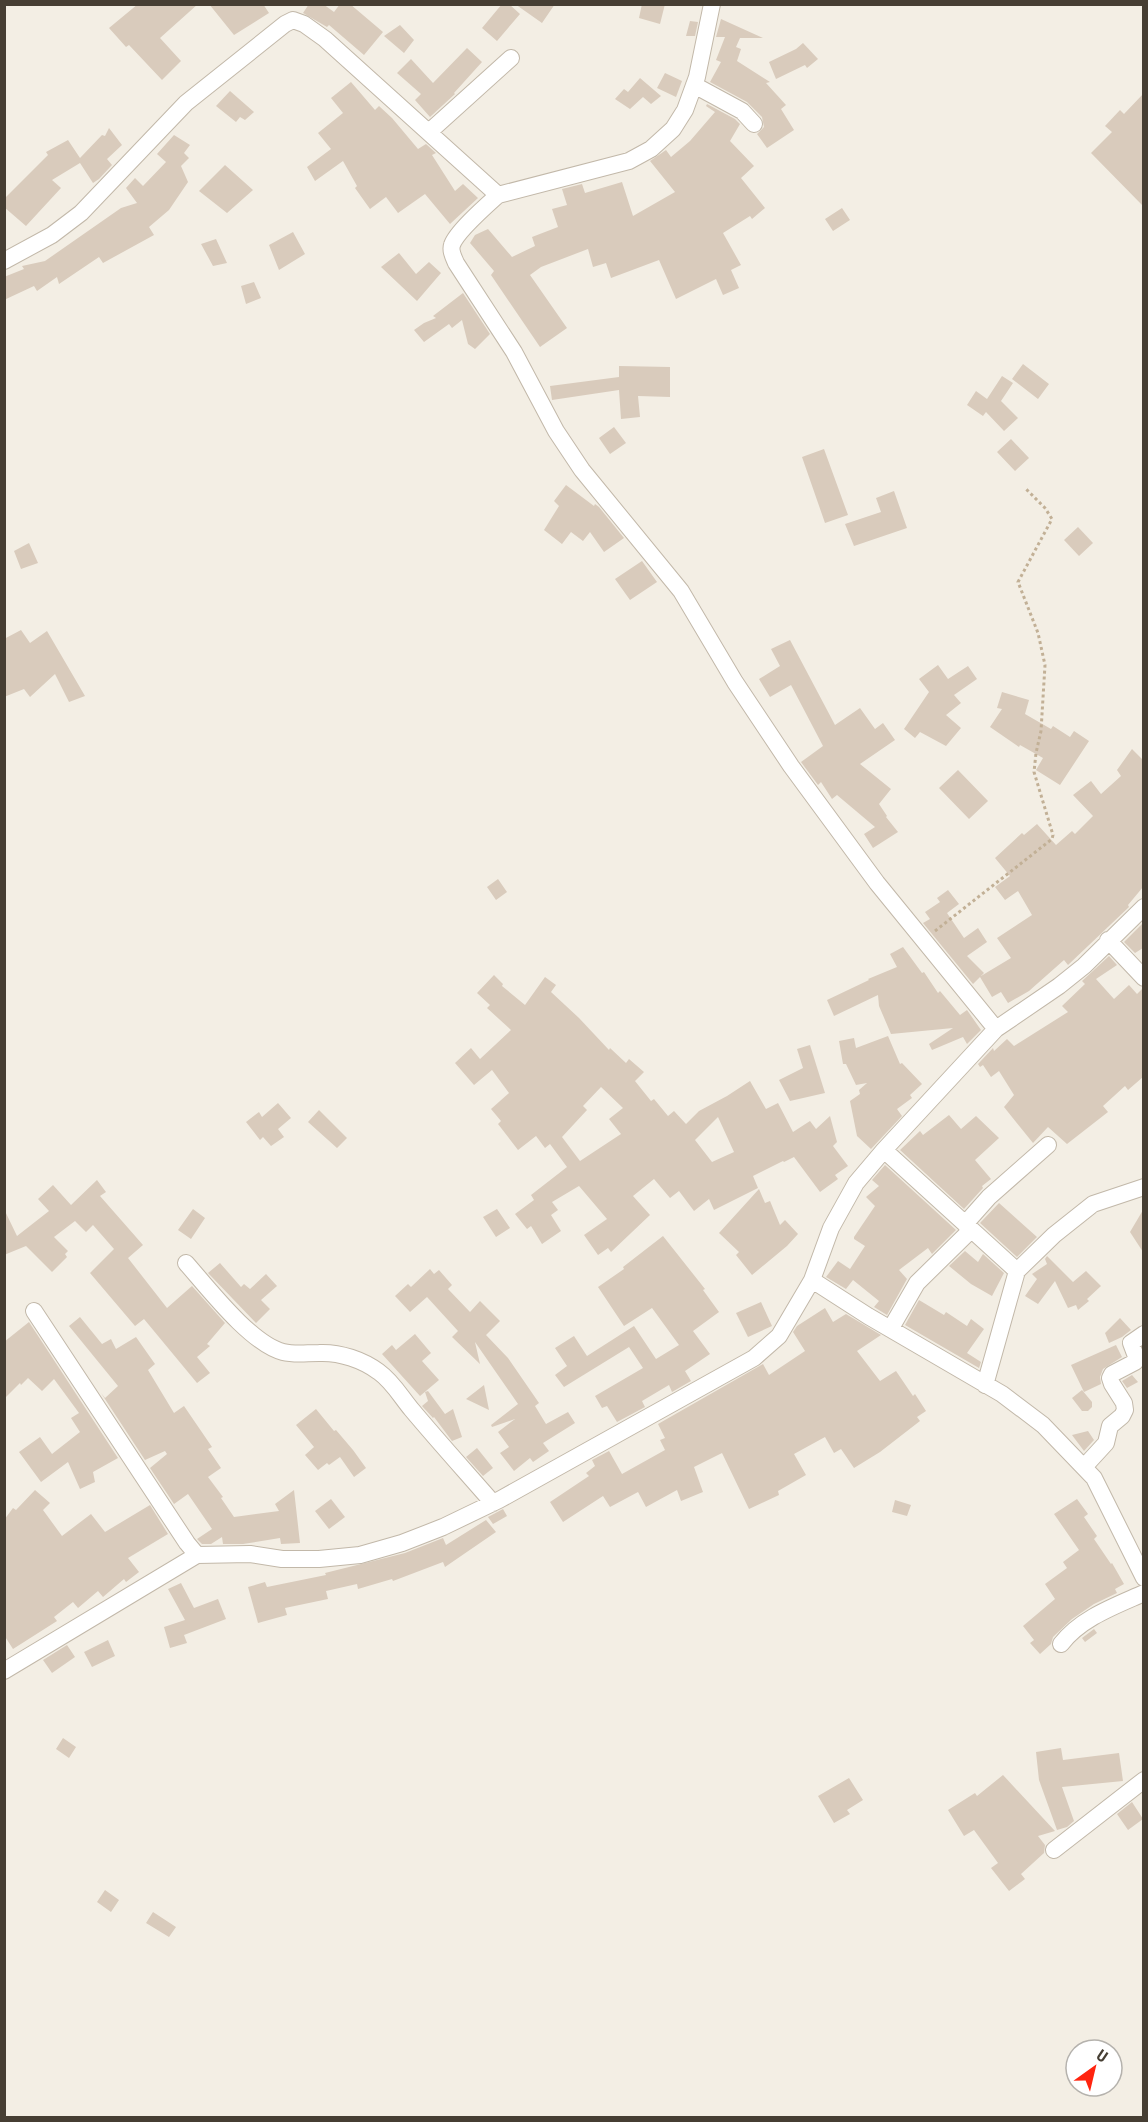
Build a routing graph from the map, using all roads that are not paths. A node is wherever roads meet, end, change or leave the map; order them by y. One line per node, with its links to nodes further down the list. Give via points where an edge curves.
1 (712, 4): 3 (street)
2 (511, 58): 5 (street)
3 (694, 85): 4 (street, via 742,111); 6 (street, via 686,110 673,129 651,149 629,161)
4 (754, 124)
5 (429, 132): 6 (street); 7 (street, via 325,39 293,20 186,102 81,213 52,236)
6 (498, 195): 11 (street, via 463,229 452,244 452,252 514,352 556,431 582,470 681,591 791,766 877,883)
7 (4, 261)
8 (1143, 907): 9 (street)
9 (1108, 940): 10 (street); 11 (street, via 1059,986)
10 (1143, 978)
11 (996, 1029): 13 (street)
12 (1048, 1145): 15 (street, via 990,1197)
13 (884, 1150): 15 (street); 18 (street, via 856,1183 831,1228)
14 (1143, 1187): 17 (street, via 1093,1204 1054,1234)
15 (968, 1227): 17 (street); 20 (street, via 917,1283)
16 (186, 1263): 24 (street, via 242,1324 271,1348 295,1354 339,1355 362,1361 380,1372)
17 (1017, 1271): 22 (street)
18 (812, 1280): 20 (street); 24 (street, via 779,1336 754,1358)
19 (34, 1311): 25 (street)
20 (891, 1328): 22 (street)
21 (1143, 1334): 23 (street, via 1131,1342 1135,1362 1110,1378 1125,1410 1110,1426 1106,1443)
22 (985, 1385): 23 (street, via 1043,1425)
23 (1084, 1467): 26 (street, via 1103,1493)
24 (493, 1503): 25 (street, via 412,1539 360,1555 282,1559 250,1554)
25 (197, 1555): 29 (street)
26 (1143, 1578)
27 (1143, 1593): 28 (street, via 1090,1619)
28 (1061, 1644)
29 (4, 1671)
30 (1143, 1780): 31 (street)
31 (1053, 1850)

